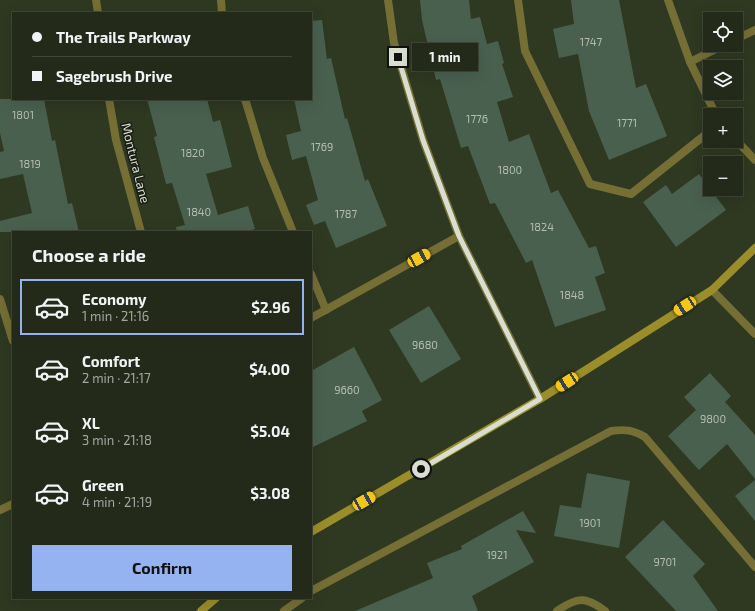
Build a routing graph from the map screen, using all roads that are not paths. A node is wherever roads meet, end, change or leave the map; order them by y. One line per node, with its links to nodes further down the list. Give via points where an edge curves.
1 (96, 0): 6 (street)
2 (221, 0): 7 (street)
3 (388, 0): 20 (street, via 394,43 423,140)
4 (518, 0): 15 (street, via 525,51 590,184 631,194)
5 (668, 0): 11 (street)
6 (98, 12)
7 (222, 12)
8 (755, 30): 9 (street)
9 (743, 36)
10 (710, 52): 11 (street)
11 (690, 62): 14 (street)
12 (109, 100): 18 (street, Montura Lane, via 116,140)
13 (245, 100): 19 (street, via 263,158)
14 (713, 108)
15 (703, 137)
16 (743, 147): 17 (street)
17 (755, 160)
18 (141, 231)
19 (293, 231)
20 (459, 236): 25 (street); 29 (street)
21 (755, 248): 23 (street)
22 (312, 276): 25 (street)
23 (712, 290): 27 (street); 29 (street)
24 (0, 299): 28 (street)
25 (326, 310): 26 (street)
26 (312, 317)
27 (755, 334)
28 (12, 338)
29 (540, 399): 32 (street)
30 (12, 504): 31 (street)
31 (0, 510)
32 (312, 531)
33 (755, 568): 34 (street, via 645,437 635,431 624,429 611,431)
34 (312, 590)
35 (215, 599): 37 (street)
36 (301, 599): 38 (street)
37 (201, 611)
38 (284, 611)
39 (557, 611): 40 (street, via 569,602 580,599 592,602)
40 (605, 611)

